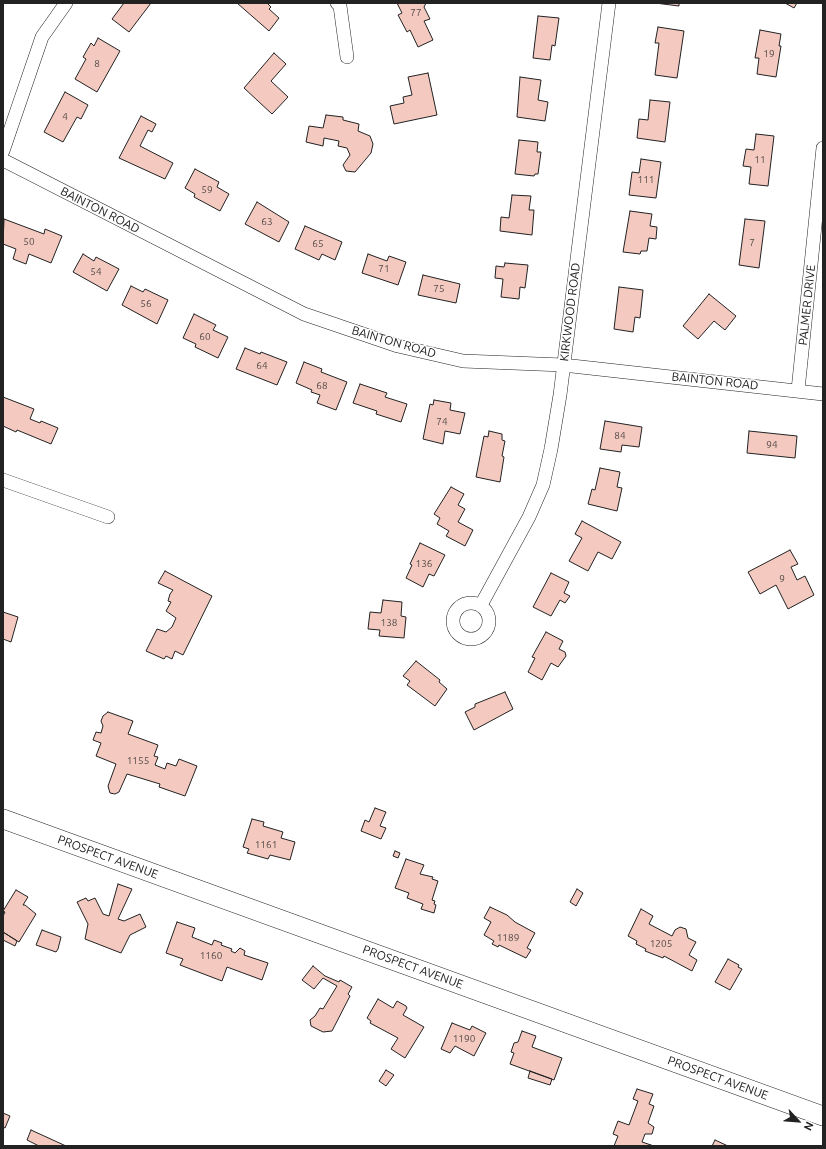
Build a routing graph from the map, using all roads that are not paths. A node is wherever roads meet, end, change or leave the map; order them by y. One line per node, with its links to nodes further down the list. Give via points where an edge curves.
1 (66, 3): 6 (street, via 42,37)
2 (336, 3): 4 (street, via 340,6)
3 (610, 3): 8 (street, KIRKWOOD ROAD)
4 (347, 57)
5 (823, 148): 9 (street, PALMER DRIVE)
6 (3, 151)
7 (3, 160): 8 (street, BAINTON ROAD, via 304,314 398,346 463,361)
8 (563, 365): 9 (street, BAINTON ROAD); 13 (street, KIRKWOOD ROAD, via 543,485 529,517)
9 (798, 390): 10 (street, BAINTON ROAD)
10 (823, 394)
11 (3, 480): 12 (street)
12 (108, 517)
13 (481, 605)
14 (3, 819): 15 (main road, PROSPECT AVENUE)
15 (823, 1116)

